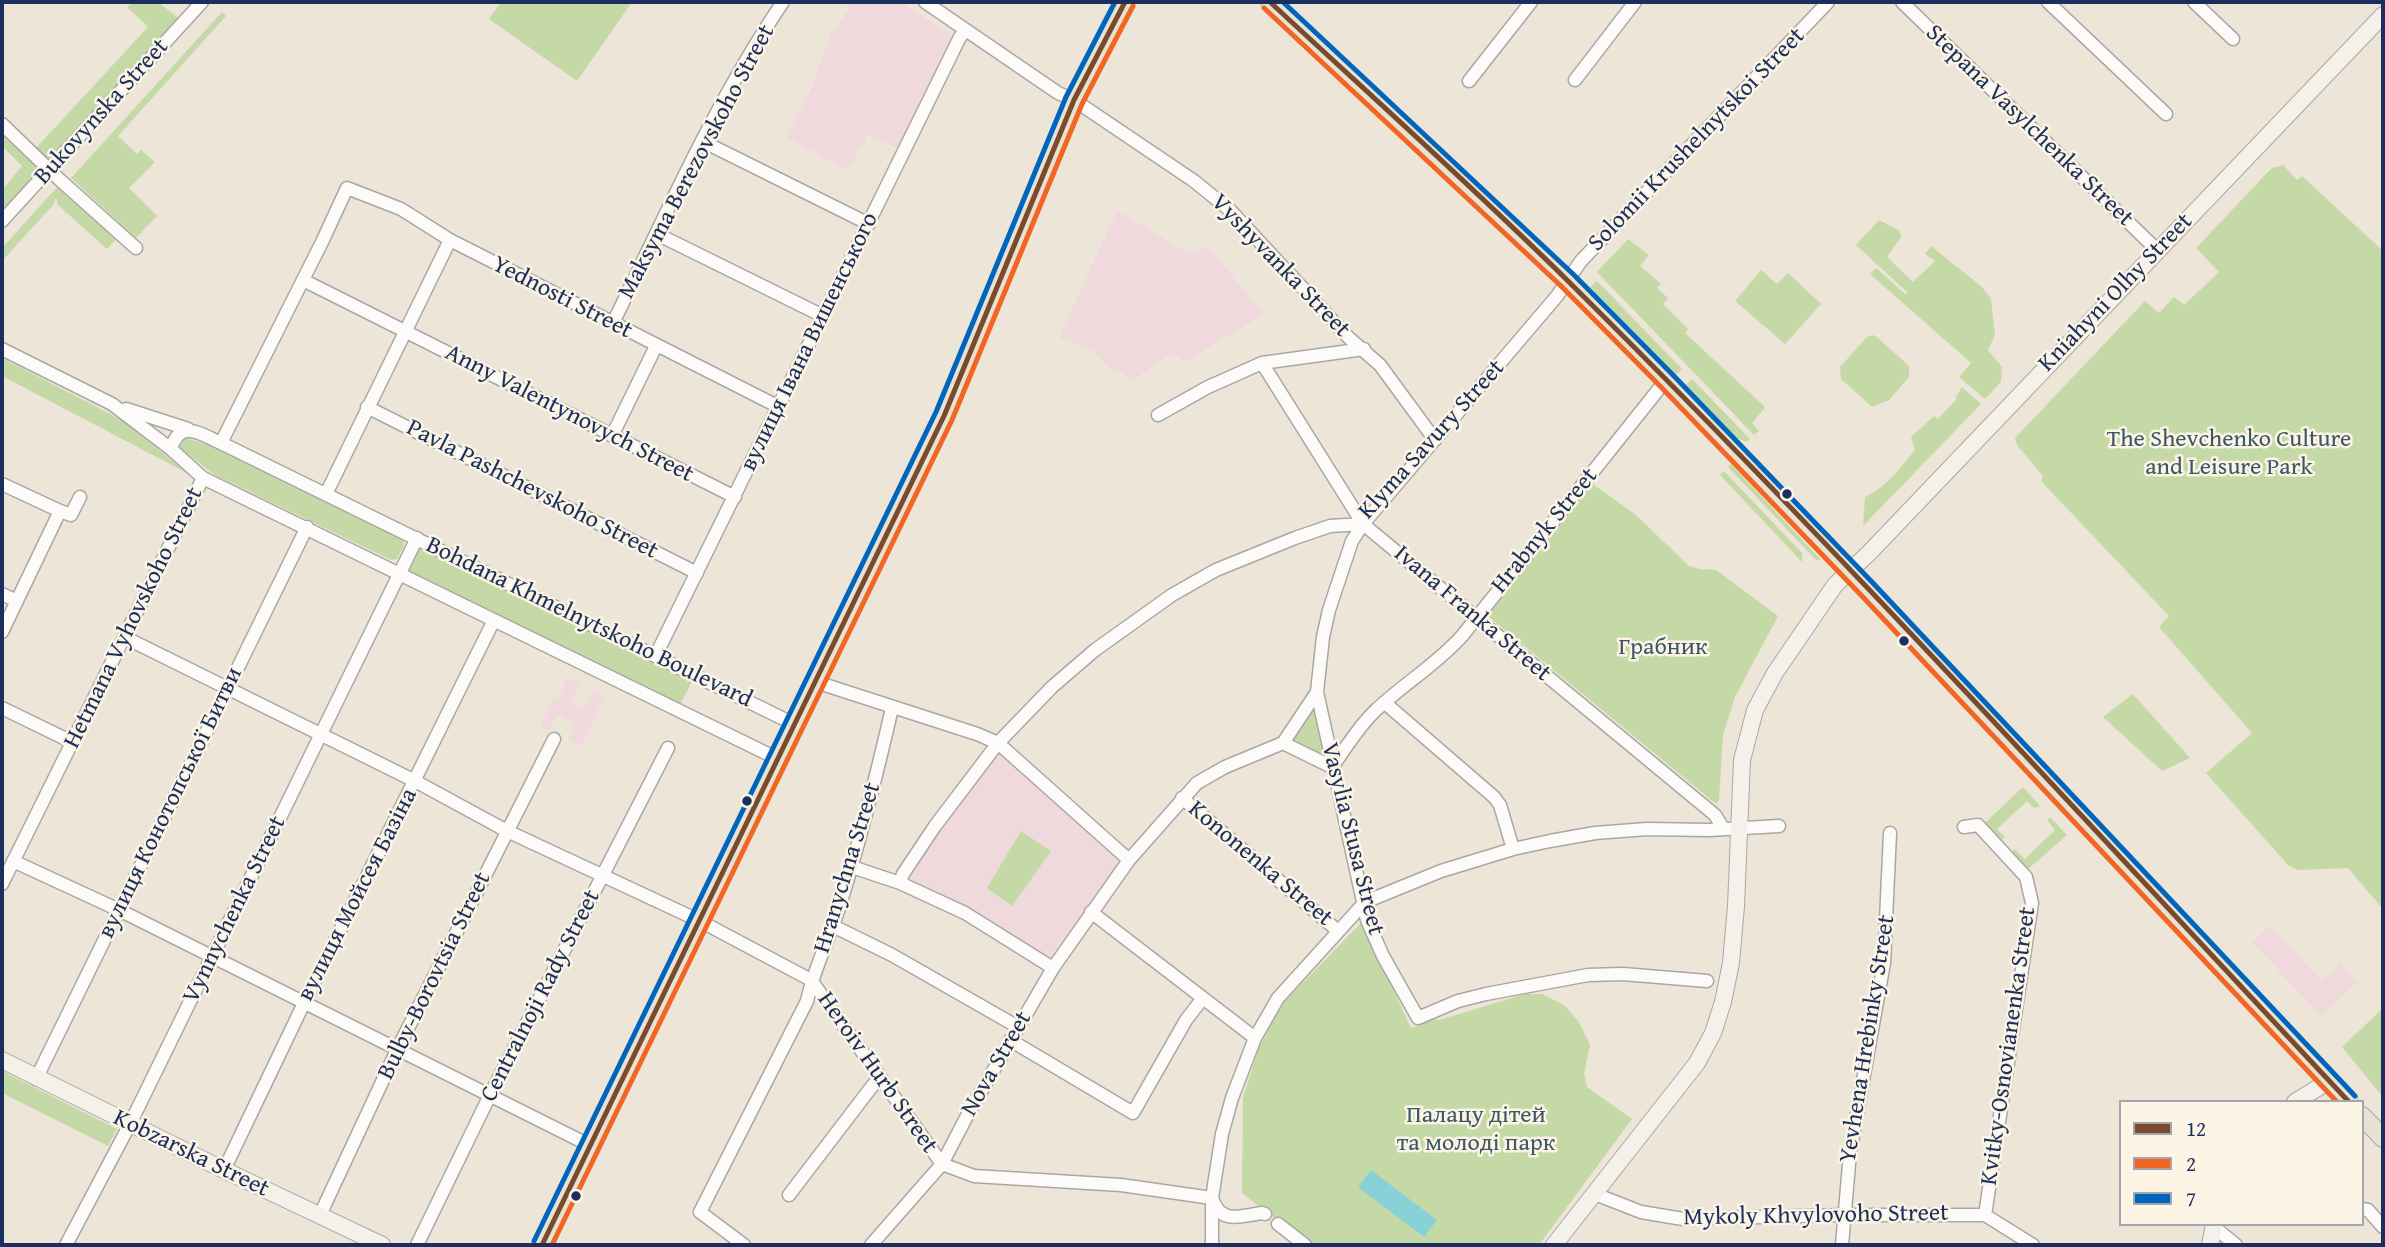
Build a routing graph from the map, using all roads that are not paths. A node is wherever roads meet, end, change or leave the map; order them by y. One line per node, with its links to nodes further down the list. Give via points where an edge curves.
1 (202, 2): 21 (street, Bukovynska Street)
2 (783, 2): 20 (street, Maksyma Berezovskoho Street)
3 (925, 2): 13 (street, Vyshyvanka Street)
4 (1125, 2): 17 (main road)
5 (1270, 2): 29 (main road)
6 (1531, 2): 16 (street)
7 (1635, 2): 15 (street)
8 (1828, 2): 29 (street, Solomii Krushelnytskoi Street)
9 (1902, 2): 27 (street, Stepana Vasylchenka Street)
10 (2048, 2): 18 (street)
11 (2194, 2): 14 (street)
12 (2383, 15): 27 (street, Kniahyni Olhy Street)
13 (966, 30): 17 (street, Vyshyvanka Street); 23 (street, вулиця Івана Вишенського)
14 (2233, 39)
15 (1575, 80)
16 (1469, 81)
17 (1074, 100): 35 (street, Vyshyvanka Street, via 1194,181 1230,211); 66 (main road, via 962,378)
18 (2166, 114)
19 (2, 124): 21 (street)
20 (702, 141): 23 (street); 24 (street, Maksyma Berezovskoho Street)
21 (49, 170): 22 (street, Bukovynska Street); 26 (street)
22 (2, 221)
23 (869, 224): 30 (street, вулиця Івана Вишенського)
24 (657, 233): 30 (street); 31 (street, Maksyma Berezovskoho Street)
25 (450, 240): 28 (street, Yednosti Street, via 401,209 347,188); 31 (street, Yednosti Street); 32 (street)
26 (136, 248)
27 (2157, 250): 56 (street, Kniahyni Olhy Street)
28 (303, 280): 32 (street, Anny Valentynovych Street); 45 (street)
29 (1567, 280): 37 (main road); 44 (street, Klyma Savury Street)
30 (823, 316): 40 (street, вулиця Івана Вишенського)
31 (612, 323): 33 (street, Yednosti Street)
32 (404, 331): 39 (street); 43 (street, Anny Valentynovych Street)
33 (656, 346): 40 (street, Yednosti Street); 43 (street)
34 (2, 349): 38 (street)
35 (1364, 349): 36 (street); 44 (street, Vyshyvanka Street)
36 (1262, 363): 41 (street); 53 (street, Ivana Franka Street)
37 (1666, 380): 56 (main road); 61 (street, Hrabnyk Street)
38 (112, 404): 42 (street); 46 (street)
39 (367, 407): 49 (street); 58 (street, Pavla Pashchevskoho Street)
40 (779, 407): 51 (street, вулиця Івана Вишенського)
41 (1158, 415)
42 (189, 429): 45 (street); 46 (street, Hetmana Vyhovskoho Street, via 174,438)
43 (612, 436): 51 (street, Anny Valentynovych Street)
44 (1435, 440): 53 (street, Klyma Savury Street)
45 (221, 443): 49 (street)
46 (171, 449): 47 (street, Hetmana Vyhovskoho Street)
47 (203, 478): 54 (street, Bohdana Khmelnytskoho Boulevard); 64 (street, Hetmana Vyhovskoho Street)
48 (2, 484): 52 (street)
49 (326, 494): 55 (street)
50 (80, 497): 52 (street, via 71,514)
51 (735, 497): 58 (street, вулиця Івана Вишенського)
52 (60, 511): 60 (street)
53 (1363, 524): 61 (street, Ivana Franka Street); 68 (street, via 1352,541 1329,610); 76 (street, Klyma Savury Street, via 1330,526 1295,538 1189,584 1073,668)
54 (307, 527): 57 (street, Bohdana Khmelnytskoho Boulevard); 67 (street, вулиця Конотопської Битви)
55 (417, 538): 57 (street, Bohdana Khmelnytskoho Boulevard); 65 (street, Bohdana Khmelnytskoho Boulevard)
56 (1850, 571): 85 (street, Kniahyni Olhy Street, via 1835,585 1755,710); 114 (main road)
57 (399, 572): 62 (street, Bohdana Khmelnytskoho Boulevard); 73 (street, Vynnychenka Street)
58 (697, 573): 65 (street, вулиця Івана Вишенського)
59 (2, 594): 60 (street)
60 (17, 601): 63 (street)
61 (1476, 618): 69 (street, Hrabnyk Street, via 1443,656); 85 (street, Ivana Franka Street)
62 (494, 620): 79 (street, Bohdana Khmelnytskoho Boulevard); 81 (street, вулиця Мойсея Базіна)
63 (2, 632)
64 (124, 637): 67 (street, Heroiv Hurb Street); 75 (street, Hetmana Vyhovskoho Street)
65 (656, 655): 72 (street, Bohdana Khmelnytskoho Boulevard)
66 (816, 682): 71 (street); 72 (main road)
67 (227, 688): 73 (street, Heroiv Hurb Street); 96 (street, вулиця Конотопської Битви)
68 (1317, 692): 77 (street); 80 (street, Vasylia Stusa Street)
69 (1385, 703): 80 (street, Hrabnyk Street); 88 (street, via 1494,797)
70 (2, 708): 75 (street)
71 (892, 708): 76 (street); 91 (street, Hranychna Street)
72 (796, 724): 79 (main road)
73 (321, 734): 81 (street, Heroiv Hurb Street); 101 (street, Vynnychenka Street)
74 (554, 739): 86 (street, Bulby-Borovtsia Street)
75 (72, 742): 90 (street, Hetmana Vyhovskoho Street)
76 (998, 743): 89 (street); 93 (street, Klyma Savury Street, via 935,826)
77 (1283, 743): 80 (street); 82 (street, Nova Street, via 1224,767)
78 (668, 748): 92 (street, Centralnoji Rady Street)
79 (778, 759): 98 (main road)
80 (1332, 767): 95 (street, Vasylia Stusa Street)
81 (415, 780): 86 (street, Heroiv Hurb Street); 106 (street, вулиця Мойсея Базіна)
82 (1182, 798): 89 (street, Nova Street); 100 (street, Kononenka Street)
83 (1779, 826): 85 (street)
84 (1964, 827): 131 (street, Kvitky-Osnovianenka Street, via 1978,825 2026,877 2032,903)
85 (1731, 828): 88 (street, via 1595,833); 124 (street, Kniahyni Olhy Street, via 1737,906 1731,963 1713,1033 1697,1063)
86 (507, 831): 92 (street, Heroiv Hurb Street); 110 (street, Bulby-Borovtsia Street)
87 (1890, 833): 130 (street, Yevhena Hrebinky Street, via 1884,963 1850,1153)
88 (1513, 849): 95 (street, via 1441,871)
89 (1129, 860): 97 (street, Nova Street)
90 (13, 861): 94 (street, Hetmana Vyhovskoho Street); 96 (street)
91 (852, 867): 93 (street); 99 (street, Hranychna Street)
92 (602, 874): 98 (street, Heroiv Hurb Street); 115 (street, Centralnoji Rady Street)
93 (900, 883): 102 (street, via 965,913)
94 (2, 884)
95 (1365, 902): 100 (street); 104 (street, Vasylia Stusa Street, via 1367,920 1383,956 1418,1017 1486,994 1588,975)
96 (119, 910): 101 (street); 112 (street, вулиця Конотопської Битви)
97 (1091, 912): 102 (street, Nova Street); 105 (street)
98 (700, 921): 103 (street, Heroiv Hurb Street); 121 (main road)
99 (833, 926): 103 (street, Hranychna Street); 107 (street)
100 (1338, 931): 108 (street, via 1278,998)
101 (212, 956): 106 (street); 119 (street, Vynnychenka Street)
102 (1053, 968): 107 (street, Nova Street)
103 (811, 981): 113 (street, Heroiv Hurb Street); 139 (street, Hranychna Street, via 807,1001 699,1212)
104 (1707, 981)
105 (1203, 998): 108 (street); 109 (street, via 1133,1113)
106 (304, 1003): 110 (street); 123 (street, вулиця Мойсея Базіна)
107 (1018, 1027): 109 (street, Nova Street)
108 (1255, 1038): 126 (street, via 1231,1098)
109 (1010, 1040): 122 (street, Nova Street)
110 (397, 1050): 115 (street); 129 (street, Bulby-Borovtsia Street)
111 (2, 1060): 112 (street, Kobzarska Street)
112 (36, 1079): 119 (street, Kobzarska Street)
113 (879, 1079): 122 (street, Heroiv Hurb Street); 125 (street)
114 (2329, 1081): 116 (street); 117 (main road)
115 (490, 1095): 121 (street); 137 (street, Centralnoji Rady Street)
116 (2298, 1100)
117 (2347, 1100)
118 (2364, 1118): 120 (main road)
119 (130, 1124): 123 (street, Kobzarska Street); 135 (street, Vynnychenka Street)
120 (2383, 1138)
121 (591, 1146): 138 (main road)
122 (942, 1164): 126 (street, Heroiv Hurb Street, via 975,1176 1121,1185); 140 (street, Nova Street)
123 (224, 1170): 129 (street, Kobzarska Street)
124 (1595, 1194): 130 (street, Mykoly Khvylovoho Street, via 1641,1212 1683,1219); 143 (street, Kniahyni Olhy Street)
125 (789, 1195)
126 (1212, 1198): 128 (street, Heroiv Hurb Street, via 1223,1215); 141 (street)
127 (2364, 1209): 134 (street)
128 (1265, 1214)
129 (320, 1215): 136 (street, Kobzarska Street)
130 (1845, 1215): 131 (street, Mykoly Khvylovoho Street); 144 (street, Yevhena Hrebinky Street)
131 (1986, 1215): 145 (street)
132 (1278, 1224): 142 (street)
133 (2214, 1226): 146 (street); 147 (street)
134 (2383, 1227)
135 (66, 1245)
136 (382, 1245)
137 (417, 1245)
138 (542, 1245)
139 (744, 1245)
140 (871, 1245)
141 (1212, 1245)
142 (1305, 1245)
143 (1555, 1245)
144 (1842, 1245)
145 (2033, 1245)
146 (2210, 1245)
147 (2236, 1245)

